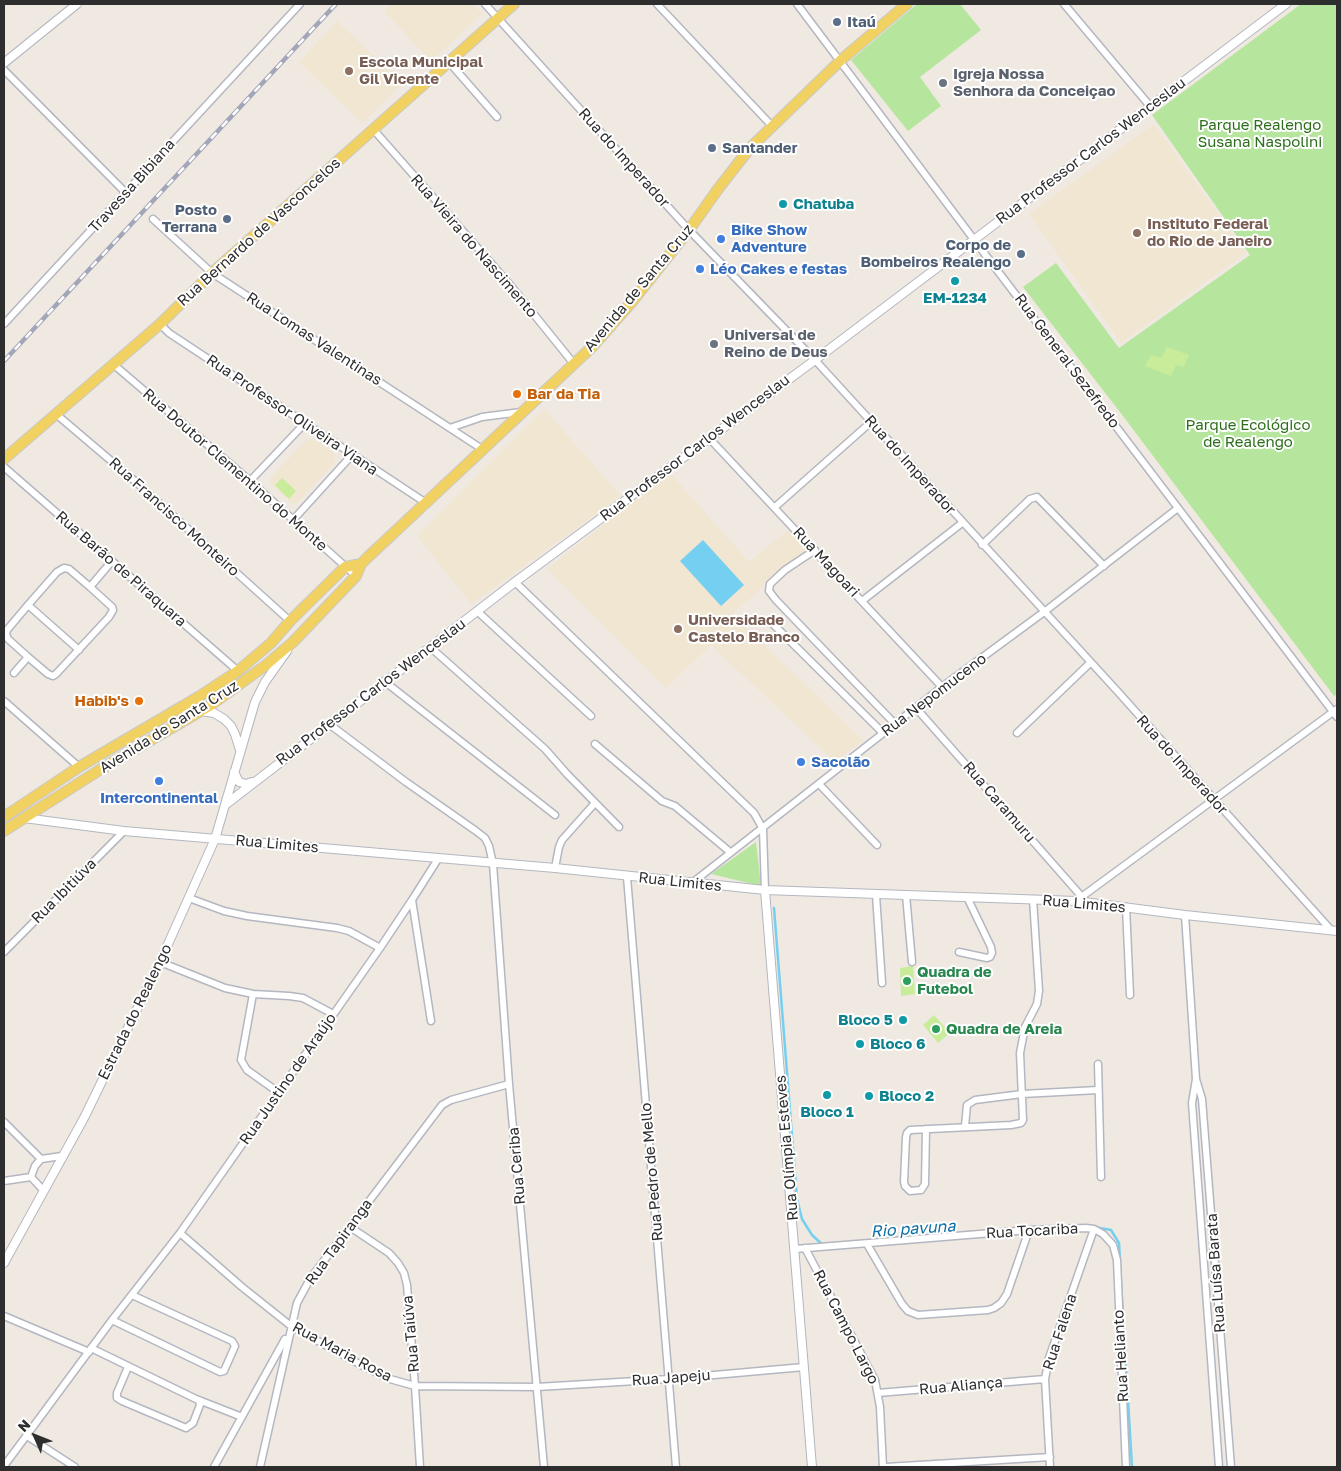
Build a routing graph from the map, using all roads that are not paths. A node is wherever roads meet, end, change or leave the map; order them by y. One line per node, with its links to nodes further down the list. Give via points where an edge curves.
1 (77, 4): 13 (street)
2 (300, 4): 19 (street, Travessa Bibiana)
3 (485, 4): 10 (street, Rua do Imperador)
4 (514, 4): 10 (main road, Rua Bernardo de Vasconcelos)
5 (657, 4): 17 (street)
6 (797, 4): 11 (street, Rua General Sezefredo)
7 (907, 4): 11 (main road, Avenida de Santa Cruz)
8 (1064, 4): 15 (street)
9 (1286, 4): 15 (street, Rua Professor Carlos Wenceslau)
10 (498, 18): 12 (main road, Rua Bernardo de Vasconcelos); 21 (street, Rua do Imperador)
11 (841, 60): 17 (main road, Avenida de Santa Cruz); 22 (street, Rua General Sezefredo)
12 (449, 62): 16 (street); 18 (main road, Rua Bernardo de Vasconcelos)
13 (4, 63)
14 (4, 70): 19 (street)
15 (1150, 106): 22 (street, Rua Professor Carlos Wenceslau)
16 (497, 117)
17 (772, 126): 21 (main road, Avenida de Santa Cruz, via 742,158)
18 (370, 132): 23 (main road, Rua Bernardo de Vasconcelos); 28 (street, Rua Vieira do Nascimento, via 511,286)
19 (126, 193): 24 (street, Travessa Bibiana)
20 (153, 219): 23 (street, Rua Lomas Valentinas)
21 (689, 230): 26 (street, Rua do Imperador); 28 (main road, Avenida de Santa Cruz, via 612,325)
22 (974, 239): 26 (street, Rua Professor Carlos Wenceslau); 42 (street, Rua General Sezefredo)
23 (212, 273): 25 (main road, Rua Bernardo de Vasconcelos); 33 (street, Rua Lomas Valentinas)
24 (4, 324)
25 (160, 324): 27 (main road, Rua Bernardo de Vasconcelos); 32 (street, Rua Professor Oliveira Viana)
26 (815, 360): 31 (street, Rua do Imperador); 34 (street, Rua Professor Carlos Wenceslau)
27 (113, 364): 30 (main road, Rua Bernardo de Vasconcelos); 39 (street, Rua Doutor Clementino do Monte)
28 (574, 364): 29 (main road, Avenida de Santa Cruz)
29 (522, 412): 33 (street, via 482,418); 35 (main road, Avenida de Santa Cruz)
30 (56, 414): 37 (main road, Rua Bernardo de Vasconcelos); 58 (street, Rua Francisco Monteiro)
31 (872, 422): 41 (street); 44 (street, Rua do Imperador)
32 (305, 423): 36 (street, Rua Professor Oliveira Viana); 39 (street)
33 (450, 428): 35 (street, Rua Lomas Valentinas)
34 (709, 438): 41 (street, Rua Magoari); 52 (street, Rua Professor Carlos Wenceslau)
35 (482, 449): 40 (main road, Avenida de Santa Cruz)
36 (352, 455): 40 (street, Rua Professor Oliveira Viana); 43 (street)
37 (4, 459)
38 (4, 467): 47 (street, Rua Barão de Piraquara)
39 (250, 481): 43 (street, Rua Doutor Clementino do Monte)
40 (426, 503): 48 (main road, Avenida de Santa Cruz)
41 (775, 507): 46 (street, Rua Magoari)
42 (1178, 508): 49 (street, Rua Nepomuceno); 73 (street, Rua General Sezefredo)
43 (293, 520): 50 (street, Rua Doutor Clementino do Monte)
44 (962, 523): 45 (street, Rua do Imperador); 54 (street)
45 (982, 545): 49 (street, via 1030,499 1038,497); 57 (street, Rua do Imperador)
46 (815, 550): 54 (street, Rua Magoari); 76 (street, via 785,570 770,584 769,591)
47 (112, 561): 53 (street); 65 (street, Rua Barão de Piraquara)
48 (361, 564): 50 (main road); 51 (main road, Avenida de Santa Cruz)
49 (1104, 566): 57 (street, Rua Nepomuceno)
50 (345, 567): 51 (street, Rua Doutor Clementino do Monte); 58 (main road, Avenida de Santa Cruz)
51 (356, 576): 60 (main road, Avenida de Santa Cruz)
52 (515, 582): 56 (street, Rua Professor Carlos Wenceslau); 92 (street, via 749,807)
53 (90, 586): 55 (street, via 64,568); 62 (street, via 113,610)
54 (862, 601): 68 (street, Rua Magoari)
55 (28, 605): 62 (street); 63 (street, via 6,634)
56 (476, 611): 61 (street, Rua Professor Carlos Wenceslau); 74 (street)
57 (1044, 612): 64 (street, Rua do Imperador); 68 (street, Rua Nepomuceno)
58 (290, 621): 65 (main road, Avenida de Santa Cruz, via 271,643)
59 (773, 624): 78 (street)
60 (294, 642): 72 (main road, Avenida de Santa Cruz); 80 (street, Estrada do Realengo, via 260,691)
61 (430, 647): 67 (street, Rua Professor Carlos Wenceslau); 86 (street, via 545,749)
62 (79, 650): 63 (street, via 53,676)
63 (28, 657): 66 (street)
64 (1090, 662): 77 (street); 85 (street, Rua do Imperador)
65 (238, 671): 70 (main road, Avenida de Santa Cruz)
66 (14, 673)
67 (384, 681): 75 (street, Rua Professor Carlos Wenceslau); 89 (street)
68 (942, 687): 71 (street, Rua Nepomuceno)
69 (4, 701): 81 (street)
70 (180, 708): 72 (street); 81 (main road, Avenida de Santa Cruz)
71 (916, 708): 76 (street, Rua Nepomuceno); 109 (street, Rua Caramuru)
72 (201, 711): 80 (street, via 224,719 231,726); 90 (main road, Avenida de Santa Cruz)
73 (1336, 713): 85 (street)
74 (591, 716)
75 (329, 724): 83 (street, Rua Professor Carlos Wenceslau); 99 (street, Rua Ceriba, via 485,838)
76 (895, 724): 78 (street, Rua Nepomuceno)
77 (1017, 733)
78 (881, 735): 84 (street, Rua Nepomuceno)
79 (595, 744): 97 (street, via 662,801 675,806)
80 (240, 750): 82 (street, Estrada do Realengo)
81 (79, 767): 88 (main road, Avenida de Santa Cruz)
82 (234, 772): 83 (street, via 239,782); 87 (street, Estrada do Realengo)
83 (254, 782): 87 (street, Rua Professor Carlos Wenceslau)
84 (819, 784): 92 (street, Rua Nepomuceno); 96 (street)
85 (1213, 800): 109 (street); 113 (street, Rua do Imperador)
86 (595, 803): 91 (street); 100 (street, via 562,840)
87 (225, 804): 95 (street, Estrada do Realengo)
88 (6, 812)
89 (555, 815)
90 (24, 818): 93 (main road, Avenida de Santa Cruz); 94 (street, Rua Limites)
91 (619, 827)
92 (763, 829): 97 (street, Rua Nepomuceno); 103 (street, Rua Olímpia Esteves)
93 (4, 831)
94 (124, 831): 95 (street, Rua Limites); 115 (street, Rua Ibitiúva)
95 (215, 839): 98 (street, Rua Limites); 107 (street, Estrada do Realengo)
96 (877, 845)
97 (730, 852): 102 (street, Rua Nepomuceno)
98 (438, 858): 99 (street, Rua Limites); 110 (street, Rua Justino de Araújo)
99 (493, 864): 100 (street, Rua Limites); 126 (street, Rua Ceriba)
100 (555, 868): 101 (street, Rua Limites)
101 (627, 877): 102 (street, Rua Limites); 155 (street, Rua Pedro de Mello)
102 (692, 883): 103 (street, Rua Limites)
103 (765, 890): 104 (street, Rua Limites); 146 (street, Rua Olímpia Esteves)
104 (876, 895): 105 (street, Rua Limites); 119 (street)
105 (906, 895): 106 (street, Rua Limites); 118 (street)
106 (967, 897): 108 (street, Rua Limites); 116 (street, via 992,952 987,958)
107 (189, 898): 114 (street, via 247,916 337,928); 117 (street, Estrada do Realengo)
108 (1033, 899): 109 (street, Rua Limites); 129 (street, via 1039,991 1037,1004 1025,1028 1020,1053)
109 (1079, 899): 111 (street, Rua Limites)
110 (412, 900): 114 (street, Rua Justino de Araújo); 123 (street)
111 (1126, 907): 112 (street, Rua Limites); 121 (street)
112 (1185, 915): 113 (street, Rua Limites); 125 (street, Rua Luísa Barata)
113 (1334, 931)
114 (380, 948): 122 (street, Rua Justino de Araújo)
115 (4, 952)
116 (959, 952)
117 (160, 962): 120 (street, via 216,985); 133 (street, Estrada do Realengo, via 84,1118)
118 (912, 962)
119 (882, 983)
120 (253, 994): 122 (street, via 303,998); 128 (street, via 241,1060 247,1070)
121 (1130, 995)
122 (333, 1014): 128 (street, Rua Justino de Araújo)
123 (431, 1021)
124 (1098, 1064): 127 (street)
125 (1196, 1079): 175 (street, Rua Luísa Barata, via 1192,1103); 176 (street, Rua Luísa Barata, via 1202,1099)
126 (509, 1084): 139 (street, Rua Tapiranga, via 442,1105); 158 (street, Rua Ceriba)
127 (1098, 1090): 129 (street); 136 (street)
128 (278, 1092): 142 (street, Rua Justino de Araújo)
129 (1022, 1094): 131 (street, via 970,1102); 131 (street, via 1024,1118 1021,1122)
130 (4, 1122): 134 (street)
131 (965, 1126): 132 (street)
132 (926, 1129): 132 (street, via 907,1133 904,1182 910,1191 921,1190 925,1184)
133 (62, 1156): 134 (street); 138 (street, Estrada do Realengo)
134 (41, 1158): 135 (street)
135 (31, 1177): 137 (street); 138 (street)
136 (1101, 1177)
137 (4, 1181)
138 (44, 1191): 147 (street, Estrada do Realengo)
139 (350, 1227): 151 (street, Rua Tapiranga, via 301,1294); 157 (street, Rua Taiúva, via 389,1253 404,1273)
140 (1029, 1230): 141 (street, Rua Tocariba); 143 (street, Rua Tocariba); 143 (street, via 1007,1294 1001,1304 988,1310 918,1315 908,1311)
141 (1094, 1230): 144 (street, Rua Tocariba); 156 (street, Rua Falena, via 1049,1358)
142 (180, 1233): 148 (street, Rua Justino de Araújo); 151 (street, Rua Maria Rosa)
143 (866, 1244): 145 (street, Rua Tocariba)
144 (1113, 1245): 174 (street, Rua Helianto, via 1117,1260)
145 (805, 1248): 146 (street, Rua Tocariba); 159 (street, Rua Campo Largo, via 869,1367)
146 (795, 1249): 154 (street, Rua Olímpia Esteves)
147 (4, 1263)
148 (132, 1295): 150 (street, Rua Justino de Araújo); 150 (street, via 232,1341 235,1346 224,1371 220,1372)
149 (4, 1316): 152 (street)
150 (112, 1320): 152 (street, Rua Justino de Araújo)
151 (290, 1329): 157 (street, Rua Maria Rosa, via 390,1379); 161 (street); 165 (street, Rua Tapiranga)
152 (90, 1350): 153 (street); 162 (street, Rua Justino de Araújo)
153 (128, 1367): 160 (street); 160 (street, via 117,1393 117,1398 122,1401 186,1428 193,1423)
154 (804, 1367): 155 (street, Rua Japeju); 171 (street, Rua Olímpia Esteves)
155 (669, 1379): 158 (street, Rua Japeju); 170 (street, Rua Pedro de Mello)
156 (1045, 1379): 159 (street, Rua Aliança); 163 (street, Rua Falena)
157 (415, 1386): 158 (street, Rua Maria Rosa); 168 (street, Rua Taiúva)
158 (537, 1387): 169 (street, Rua Ceriba)
159 (878, 1393): 172 (street, Rua Campo Largo)
160 (199, 1400): 161 (street)
161 (242, 1417): 167 (street)
162 (27, 1436): 164 (street, Rua Justino de Araújo); 166 (street)
163 (1050, 1457): 172 (street); 173 (street, Rua Falena)
164 (4, 1466)
165 (262, 1466)
166 (75, 1467)
167 (214, 1467)
168 (420, 1467)
169 (544, 1467)
170 (676, 1467)
171 (812, 1467)
172 (885, 1467)
173 (1050, 1467)
174 (1126, 1467)
175 (1219, 1467)
176 (1231, 1467)

